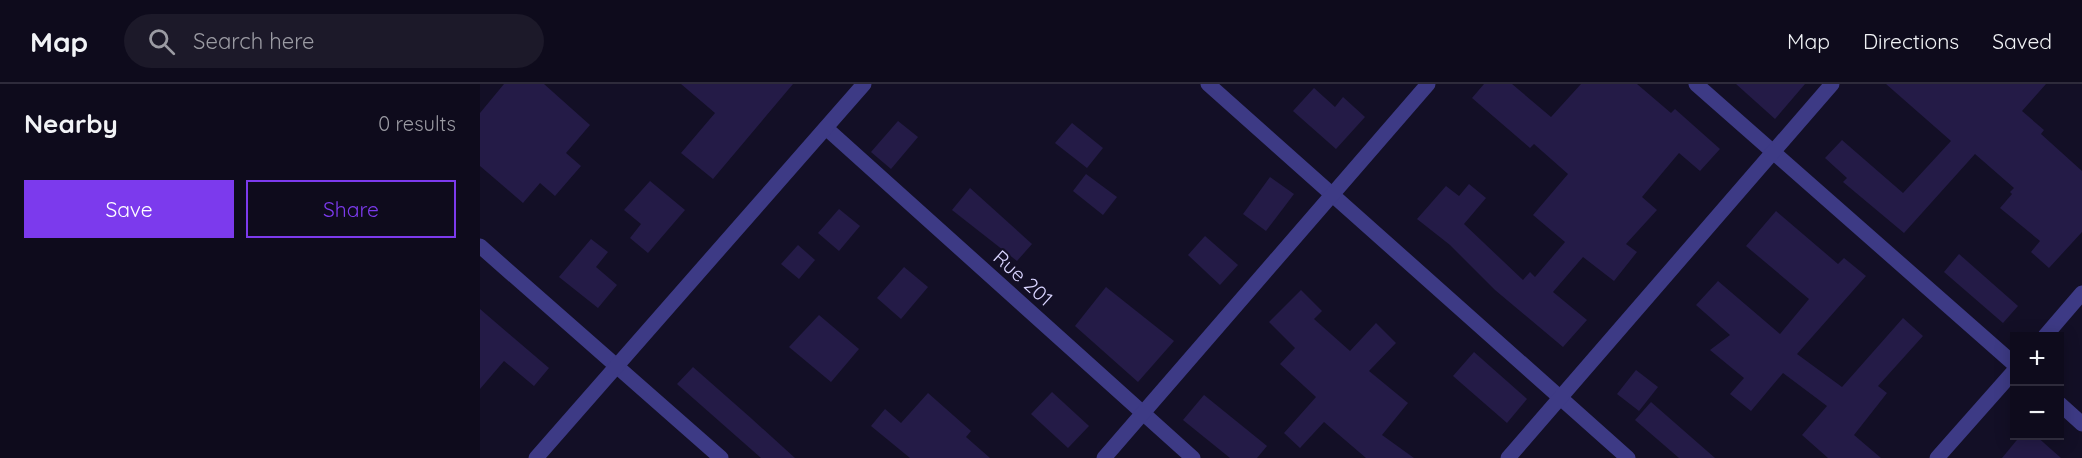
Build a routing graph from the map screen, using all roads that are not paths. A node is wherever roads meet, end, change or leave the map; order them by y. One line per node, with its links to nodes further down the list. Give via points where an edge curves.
1 (864, 84): 6 (street)
2 (1208, 84): 8 (street)
3 (1428, 84): 8 (street)
4 (1696, 84): 7 (street)
5 (1832, 84): 7 (street)
6 (826, 128): 13 (street); 17 (street, Rue 201)
7 (1773, 152): 12 (street); 15 (street)
8 (1332, 193): 15 (street); 17 (street)
9 (480, 246): 13 (street)
10 (2082, 293): 11 (street)
11 (2048, 332)
12 (2010, 360)
13 (618, 368): 19 (street); 20 (street)
14 (2010, 376): 25 (street)
15 (1560, 397): 23 (street); 24 (street)
16 (2064, 408): 18 (street)
17 (1143, 413): 21 (street); 22 (street, Rue 201)
18 (2082, 424)
19 (536, 458)
20 (721, 458)
21 (1104, 458)
22 (1193, 458)
23 (1508, 458)
24 (1628, 458)
25 (1937, 458)

